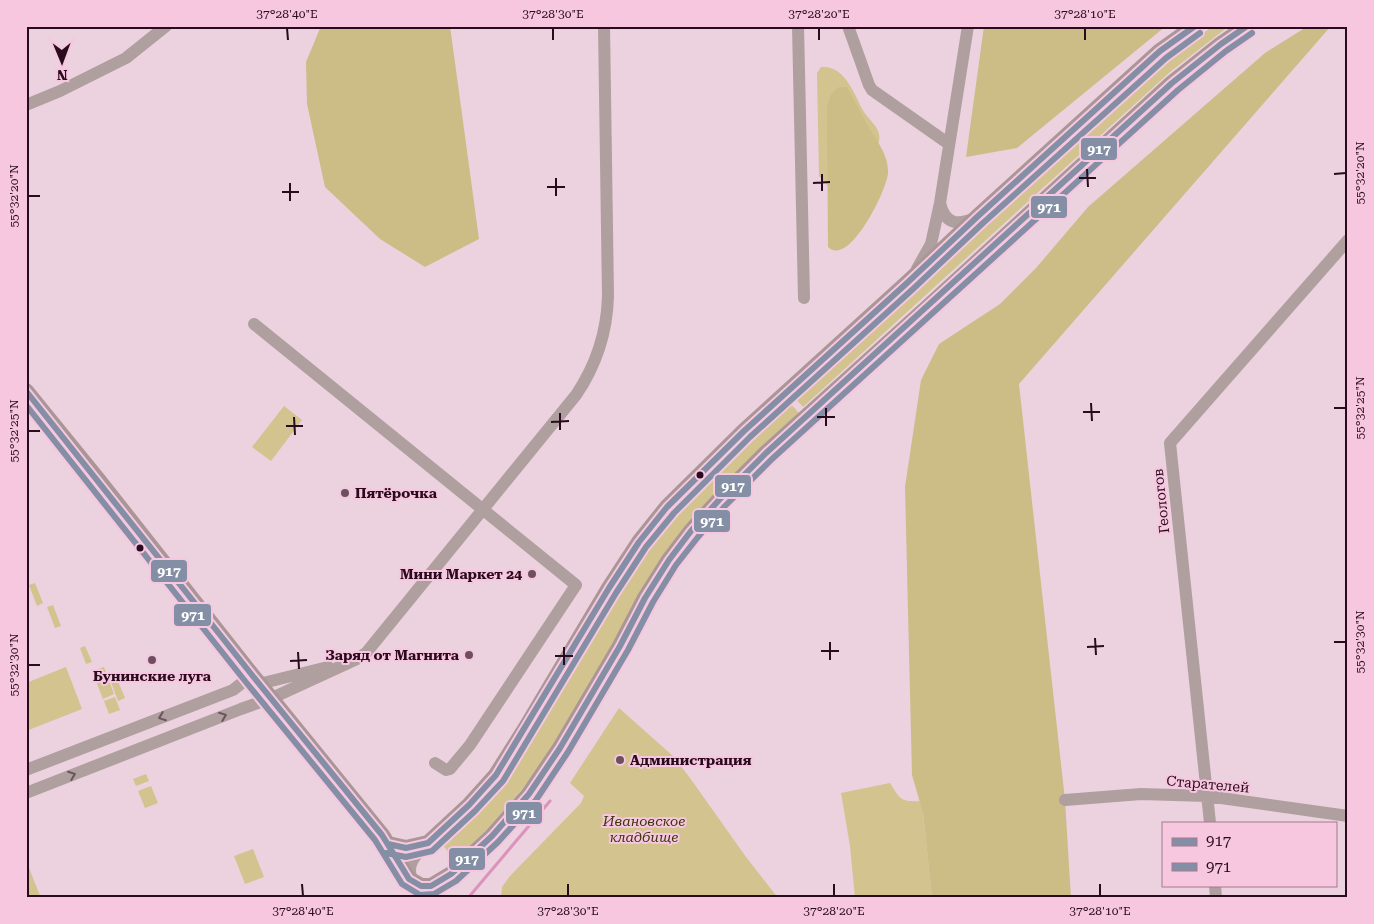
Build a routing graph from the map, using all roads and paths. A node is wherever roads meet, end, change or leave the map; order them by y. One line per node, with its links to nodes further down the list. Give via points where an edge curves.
1 (166, 26): 8 (street, via 126,58)
2 (604, 26): 17 (street, via 607,322 596,359 583,384)
3 (798, 26): 14 (street)
4 (848, 26): 9 (street, via 872,90)
5 (968, 26): 9 (street)
6 (1195, 26): 11 (main road, via 1160,51)
7 (1246, 26): 30 (main road, via 1172,83 772,447 719,500 691,531 664,569 560,748 528,794 492,836 441,881 431,886)
8 (26, 105)
9 (949, 144): 10 (street)
10 (940, 203): 11 (street, via 950,221 966,222); 13 (street, via 931,244)
11 (976, 217): 13 (main road)
12 (1348, 240): 24 (street, Геологов, via 1170,443)
13 (907, 282): 28 (main road, via 667,507 609,588 496,775)
14 (804, 298)
15 (254, 324): 17 (street)
16 (26, 391): 19 (main road)
17 (482, 510): 18 (street, via 366,653); 21 (street, via 576,586 470,745 450,769)
18 (354, 660): 19 (street); 20 (street)
19 (255, 679): 20 (main road); 22 (street, one-way to 22)
20 (274, 700): 23 (street, one-way to 20, via 241,709); 29 (main road)
21 (435, 763)
22 (26, 770)
23 (26, 793)
24 (1207, 796): 25 (street, Старателей, via 1141,794); 26 (street, Старателей); 27 (street, Геологов)
25 (1065, 800)
26 (1348, 816)
27 (1210, 822)
28 (428, 842): 29 (main road, via 406,848); 30 (street, via 411,862)
29 (388, 844): 30 (main road)
30 (412, 882)

